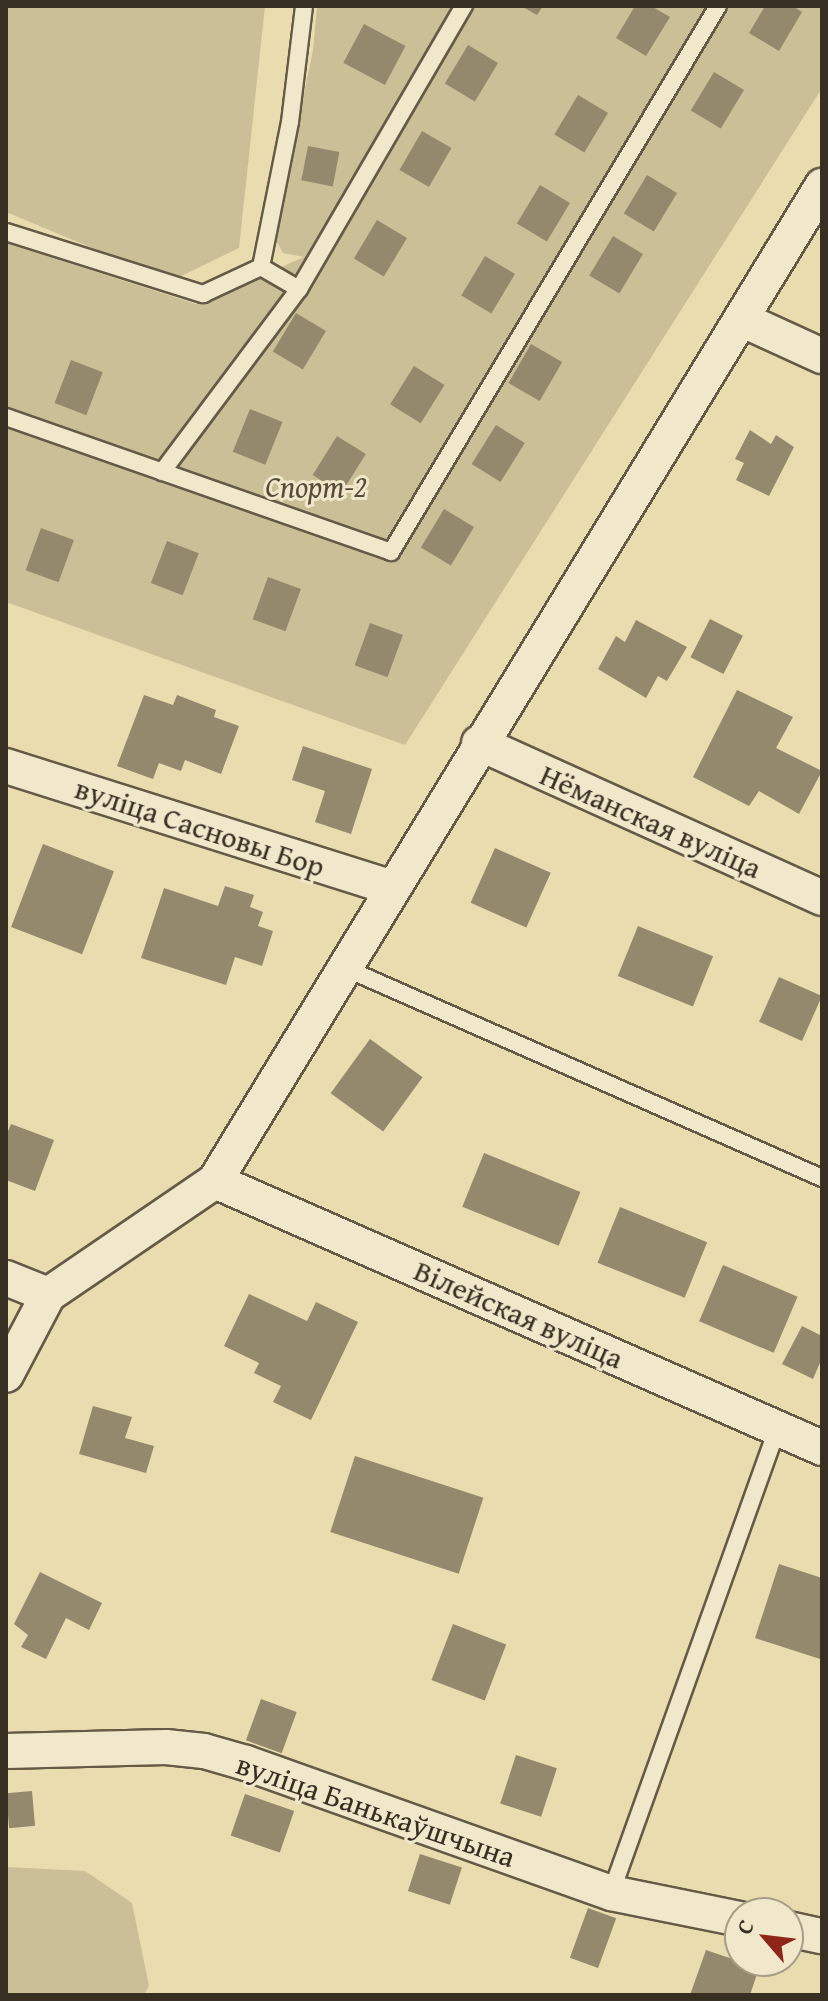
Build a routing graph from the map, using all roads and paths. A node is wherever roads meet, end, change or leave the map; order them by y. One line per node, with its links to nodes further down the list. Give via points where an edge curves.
1 (304, 6): 6 (lane, via 290,122)
2 (464, 6): 7 (lane)
3 (718, 6): 11 (lane, via 391,552)
4 (822, 186): 8 (street)
5 (6, 232): 6 (lane, via 203,294)
6 (261, 267): 7 (lane)
7 (299, 289): 11 (lane)
8 (741, 319): 9 (street); 12 (street)
9 (822, 356)
10 (6, 417): 11 (lane)
11 (162, 472)
12 (479, 743): 14 (street); 15 (street, Нёманская вуліца)
13 (6, 766): 14 (street, вуліца Сасновы Бор)
14 (393, 888): 16 (street)
15 (822, 898)
16 (345, 968): 17 (lane); 18 (street)
17 (822, 1178)
18 (215, 1181): 20 (street); 22 (street, Вілейская вуліца)
19 (6, 1278): 20 (street)
20 (48, 1295): 21 (street)
21 (6, 1375)
22 (778, 1427): 23 (street, Вілейская вуліца); 25 (lane)
23 (822, 1448)
24 (6, 1751): 25 (street, вуліца Банькаўшчына, via 204,1751)
25 (611, 1893): 26 (street, вуліца Банькаўшчына)
26 (724, 1916)

